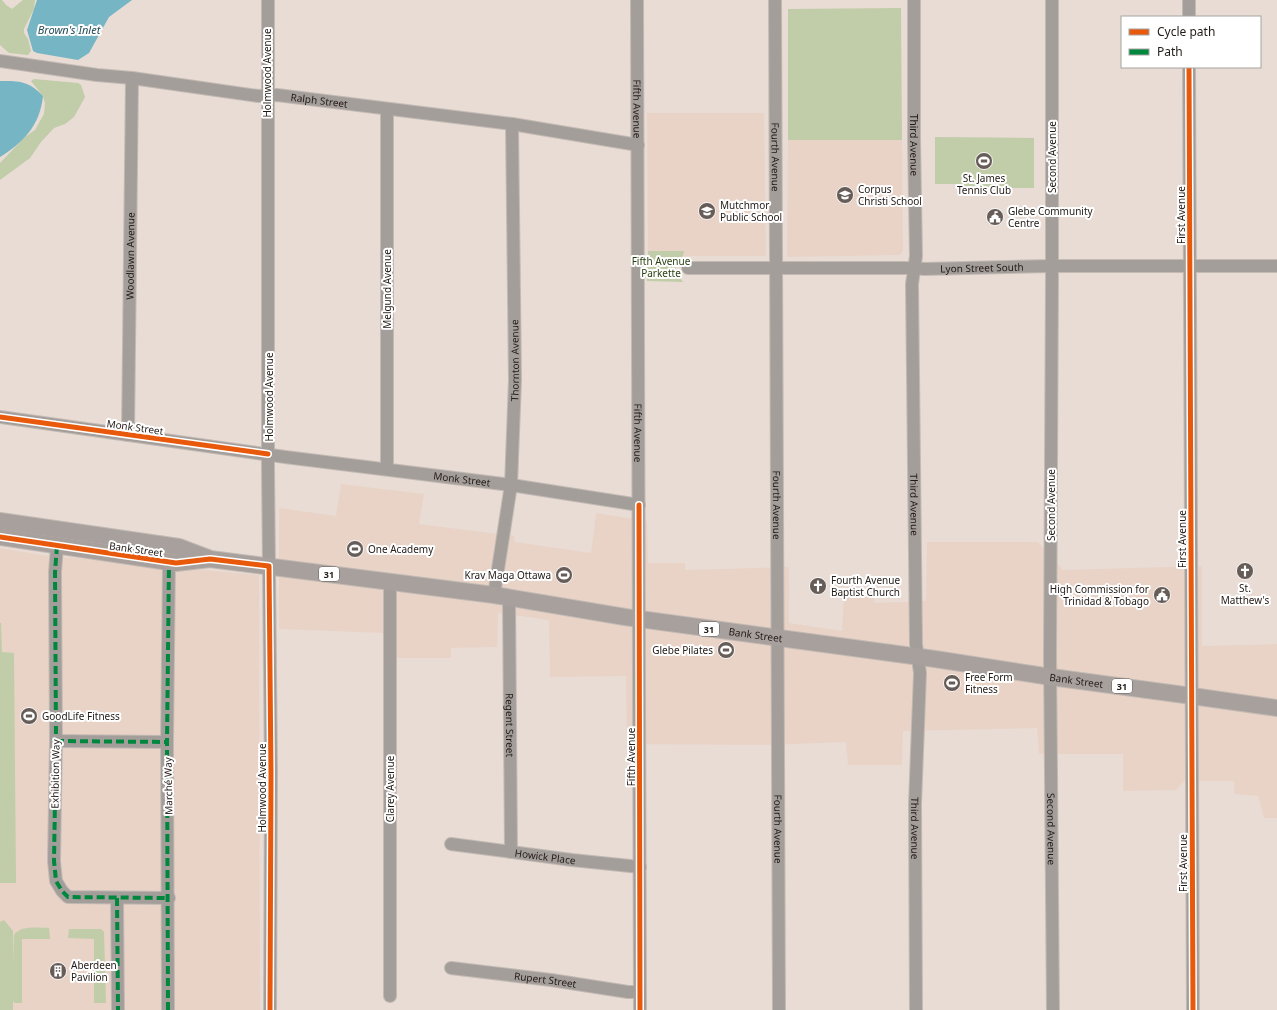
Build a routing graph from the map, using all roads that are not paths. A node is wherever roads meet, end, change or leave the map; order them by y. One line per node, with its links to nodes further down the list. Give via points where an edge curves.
1 (268, 0): 11 (street, Holmwood Avenue)
2 (637, 0): 14 (street, Fifth Avenue)
3 (775, 0): 19 (street, Fourth Avenue)
4 (914, 0): 20 (street, Third Avenue)
5 (1052, 0): 15 (street, Second Avenue)
6 (1188, 0): 7 (street)
7 (1189, 16)
8 (0, 61): 10 (street, Ralph Street)
9 (1189, 68): 16 (street, First Avenue)
10 (132, 78): 11 (street, Ralph Street, via 258,96); 22 (street, Woodlawn Avenue)
11 (267, 95): 12 (street, Ralph Street); 23 (street, Holmwood Avenue)
12 (387, 109): 13 (street, Ralph Street); 24 (street, Melgund Avenue)
13 (512, 124): 14 (street, Ralph Street); 25 (street, Thornton Avenue, via 515,380)
14 (638, 145): 26 (street, Fifth Avenue)
15 (1052, 266): 16 (street, Lyon Street South); 20 (street, Lyon Street South); 39 (street, Second Avenue)
16 (1189, 266): 17 (street, Lyon Street South); 40 (street, First Avenue)
17 (1277, 266)
18 (688, 268): 19 (street, Lyon Street South)
19 (776, 268): 20 (street, Lyon Street South); 37 (street, Fourth Avenue)
20 (914, 268): 38 (street, Third Avenue, via 912,284)
21 (0, 417): 22 (street, Monk Street)
22 (128, 435): 23 (street, Monk Street)
23 (268, 454): 24 (street, Monk Street); 33 (street, Holmwood Avenue)
24 (387, 469): 25 (street, Monk Street)
25 (511, 484): 26 (street, Monk Street); 35 (street, Thornton Avenue)
26 (639, 505): 36 (street, Fifth Avenue)
27 (0, 521): 28 (main road, Bank Street / 31)
28 (58, 530): 30 (main road); 31 (main road, Bank Street / 31, via 179,547)
29 (0, 537): 30 (main road, Bank Street / 31)
30 (57, 546): 32 (main road, Bank Street / 31); 42 (street, Exhibition Way)
31 (210, 559): 32 (main road, Bank Street / 31); 33 (main road, Bank Street / 31)
32 (169, 562): 43 (street, Marché Way)
33 (269, 566): 34 (main road, Bank Street / 31); 54 (street, Holmwood Avenue)
34 (390, 582): 35 (main road, Bank Street / 31); 51 (street, Clarey Avenue)
35 (502, 597): 36 (main road, Bank Street / 31); 45 (street, Regent Street)
36 (639, 619): 37 (main road, Bank Street / 31); 46 (street, Fifth Avenue)
37 (778, 639): 38 (main road, Bank Street / 31); 56 (street, Fourth Avenue)
38 (917, 656): 39 (main road, Bank Street / 31); 57 (street, Third Avenue, via 920,674 915,804)
39 (1051, 678): 40 (main road, Bank Street / 31); 58 (street, Second Avenue)
40 (1192, 696): 41 (main road, Bank Street / 31); 59 (street, First Avenue)
41 (1277, 708)
42 (56, 742): 43 (street); 47 (street, Exhibition Way, via 56,881 68,897)
43 (167, 742): 48 (street, Marché Way)
44 (451, 844): 45 (street, Howick Place)
45 (510, 852): 46 (street, Howick Place)
46 (640, 867): 50 (street, Fifth Avenue)
47 (117, 898): 48 (street, Exhibition Way); 52 (street)
48 (168, 898): 53 (street, Marché Way)
49 (451, 968): 50 (street, Rupert Street)
50 (640, 992): 55 (street, Fifth Avenue)
51 (390, 996)
52 (118, 1010)
53 (168, 1010)
54 (270, 1010)
55 (640, 1010)
56 (779, 1010)
57 (916, 1010)
58 (1053, 1010)
59 (1193, 1010)

